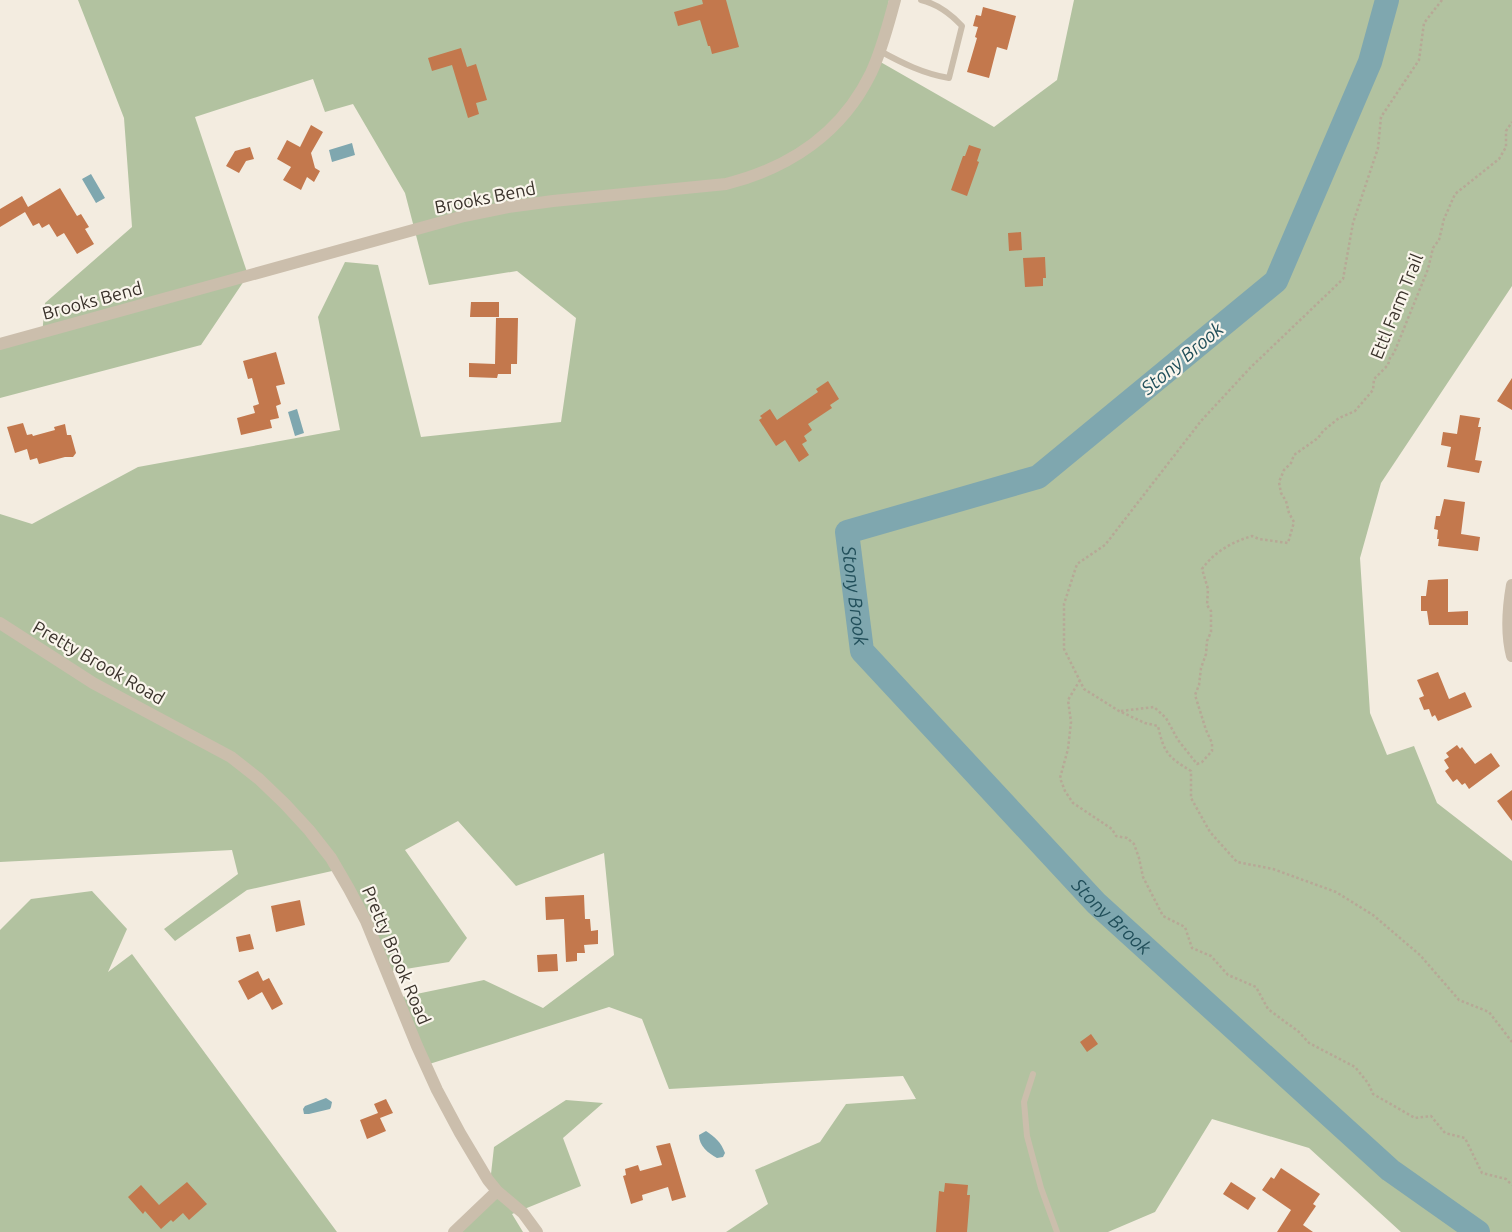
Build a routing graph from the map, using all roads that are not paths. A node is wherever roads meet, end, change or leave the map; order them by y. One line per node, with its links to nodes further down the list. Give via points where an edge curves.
1 (895, 0): 3 (street, Brooks Bend)
2 (921, 0): 3 (lane, via 949,12 962,26 949,78 923,72)
3 (880, 51): 4 (street, Brooks Bend, via 861,92 845,113 796,156 751,177 726,184 517,206 464,216)
4 (0, 344)
5 (1512, 585): 7 (street, via 1508,626)
6 (0, 623): 9 (street, Pretty Brook Road, via 93,683 231,757 279,797 309,830 350,889 437,1090)
7 (1512, 656)
8 (1033, 1074): 12 (lane, via 1024,1102 1027,1136 1041,1188)
9 (497, 1191): 10 (street); 11 (street, Pretty Brook Road, via 523,1213)
10 (454, 1232)
11 (537, 1232)
12 (1058, 1232)

